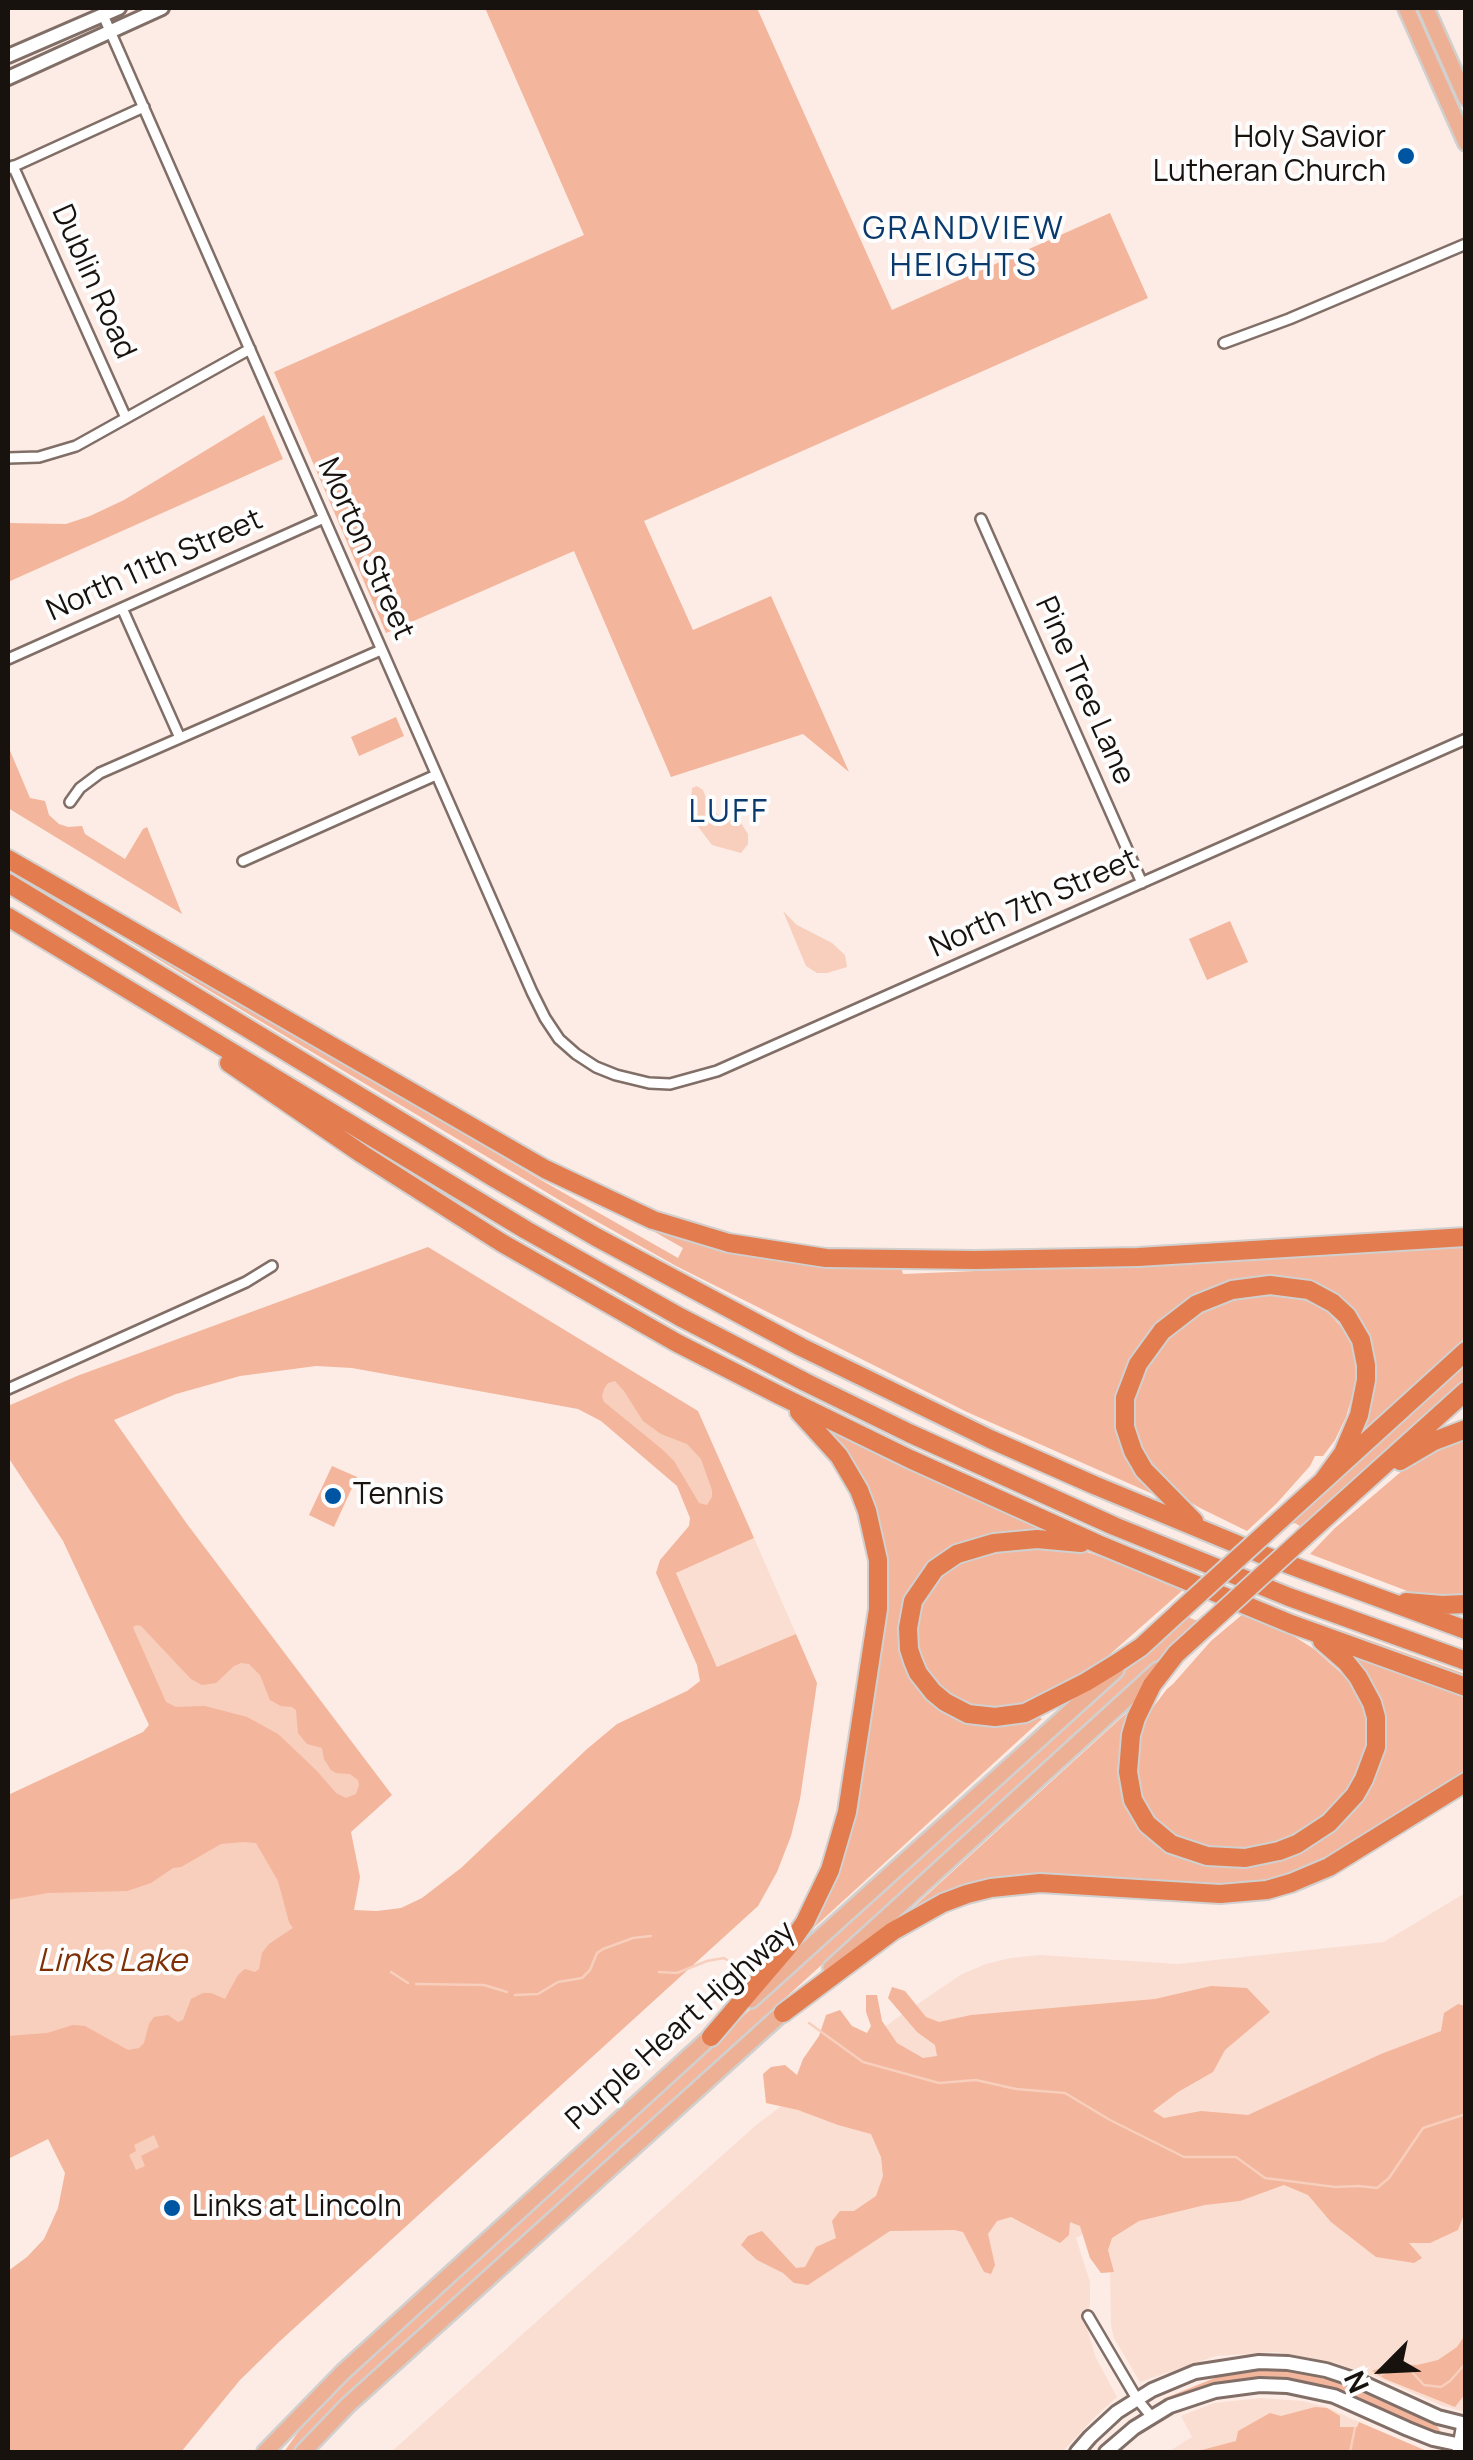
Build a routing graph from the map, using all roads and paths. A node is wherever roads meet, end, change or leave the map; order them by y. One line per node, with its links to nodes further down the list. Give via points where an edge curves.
1 (118, 8): 5 (main road)
2 (162, 8): 6 (main road)
3 (1406, 8): 11 (main road)
4 (1426, 8): 9 (main road)
5 (103, 14): 6 (street, Morton Street); 7 (main road)
6 (111, 32): 8 (main road); 10 (street, Morton Street)
7 (8, 56)
8 (8, 78)
9 (1466, 98)
10 (144, 108): 12 (street); 15 (street, Morton Street)
11 (1466, 143)
12 (10, 167): 16 (street, Dublin Road)
13 (1466, 244): 14 (street)
14 (1224, 343)
15 (250, 349): 16 (street); 18 (street, Morton Street)
16 (126, 418): 17 (street, via 56,453)
17 (8, 458)
18 (324, 518): 20 (street, North 11th Street); 21 (street, Morton Street)
19 (981, 519): 30 (street, Pine Tree Lane)
20 (122, 608): 22 (street, North 11th Street); 23 (street)
21 (382, 650): 23 (street); 25 (street, Morton Street)
22 (8, 659)
23 (180, 738): 26 (street, via 100,773)
24 (1466, 739): 30 (street, North 7th Street)
25 (436, 775): 28 (street); 33 (street, Morton Street, via 545,1018 576,1054)
26 (70, 802)
27 (8, 859): 34 (highway, via 545,1170 654,1220 729,1243 826,1258 975,1260)
28 (243, 861)
29 (8, 882): 43 (highway, via 496,1179 720,1305 990,1439)
30 (1142, 883): 33 (street, North 7th Street, via 717,1070 670,1084)
31 (8, 917): 32 (highway)
32 (80, 960): 39 (highway, via 502,1242); 51 (highway, via 526,1230 805,1382 1114,1526)
33 (616, 1075)
34 (1466, 1236)
35 (272, 1266): 37 (street)
36 (1466, 1351): 41 (highway)
37 (8, 1389)
38 (1466, 1391): 42 (highway)
39 (779, 1396): 44 (highway); 55 (highway, via 822,1435 858,1490 878,1560 878,1609 847,1812 830,1870 787,1948)
40 (1466, 1430): 42 (highway, via 1434,1441)
41 (1322, 1482): 43 (highway, via 1351,1437 1365,1388 1364,1352 1354,1326 1334,1303 1309,1290 1270,1284 1214,1296 1178,1316 1148,1348 1130,1381 1124,1414 1144,1470); 49 (highway, bridge)
42 (1346, 1499): 50 (highway, bridge)
43 (1202, 1528): 45 (highway)
44 (1116, 1552): 47 (highway); 49 (highway, via 1038,1539 956,1554 919,1589 909,1649 936,1696 968,1714 996,1717 1050,1701)
45 (1351, 1589): 46 (highway, via 1414,1604); 48 (highway)
46 (1466, 1604)
47 (1291, 1624): 50 (highway, via 1328,1645 1358,1676 1376,1717 1376,1747 1364,1779 1329,1823 1264,1855 1226,1858 1186,1850 1158,1835 1133,1800 1128,1772 1136,1718); 52 (highway)
48 (1466, 1630)
49 (1141, 1647): 55 (main road, Purple Heart Highway)
50 (1176, 1654): 54 (main road, Purple Heart Highway)
51 (1466, 1661)
52 (1466, 1687)
53 (1466, 1782): 54 (highway, via 1329,1867 1267,1890 1220,1894 1040,1883 967,1894 893,1931)
54 (782, 2013): 62 (main road, Purple Heart Highway)
55 (711, 2036): 61 (main road, Purple Heart Highway, via 342,2372)
56 (1088, 2316): 57 (street)
57 (1137, 2399): 58 (street); 59 (main road, via 1196,2372 1288,2363 1338,2374); 63 (main road)
58 (1150, 2416): 60 (main road, via 1214,2390 1286,2386 1334,2396); 64 (main road)
59 (1464, 2424): 60 (street)
60 (1460, 2448)
61 (265, 2452)
62 (303, 2452)
63 (1077, 2452)
64 (1106, 2452)

